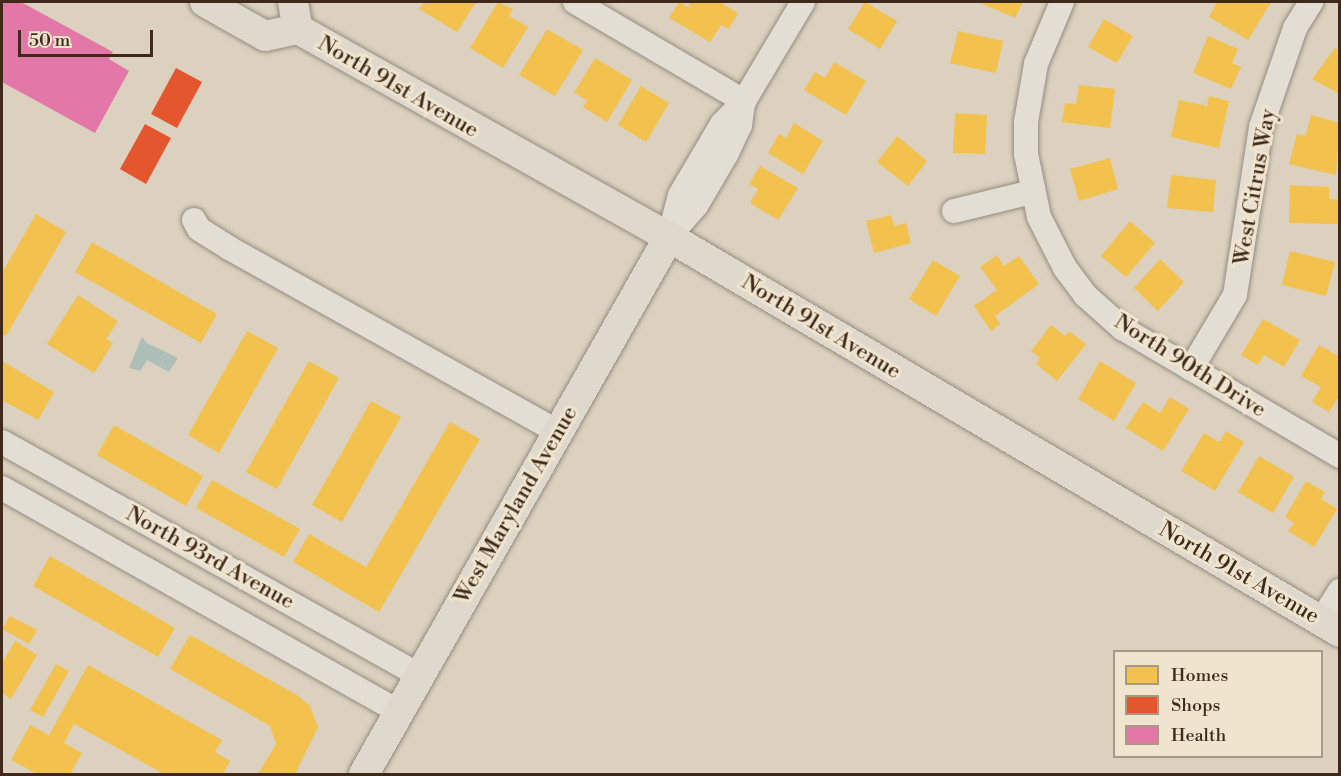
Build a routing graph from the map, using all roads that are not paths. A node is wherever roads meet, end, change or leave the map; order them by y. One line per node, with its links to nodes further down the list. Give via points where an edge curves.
1 (205, 2): 6 (main road, North 91st Avenue, via 265,36)
2 (575, 2): 7 (street)
3 (803, 2): 7 (street, West Maryland Avenue)
4 (1062, 2): 8 (street, North 90th Drive, via 1036,64 1026,122)
5 (1311, 2): 12 (street, West Citrus Way, via 1295,28 1261,127 1235,295)
6 (295, 15): 11 (main road, North 91st Avenue)
7 (744, 101): 11 (street, West Maryland Avenue, via 740,125 727,153 696,206)
8 (1032, 192): 9 (street); 12 (street, North 90th Drive, via 1051,244 1085,295 1122,328)
9 (954, 211)
10 (194, 220): 13 (street, via 199,229 229,248)
11 (669, 237): 13 (main road, West Maryland Avenue); 18 (main road, North 91st Avenue)
12 (1191, 369): 15 (street, North 90th Drive)
13 (558, 432): 19 (main road, West Maryland Avenue)
14 (2, 442): 19 (street, North 93rd Avenue)
15 (1340, 456)
16 (2, 488): 20 (street, North 93rd Avenue)
17 (1340, 590): 18 (street)
18 (1330, 626)
19 (420, 675): 20 (main road, West Maryland Avenue)
20 (399, 712): 21 (main road, West Maryland Avenue)
21 (364, 774)

